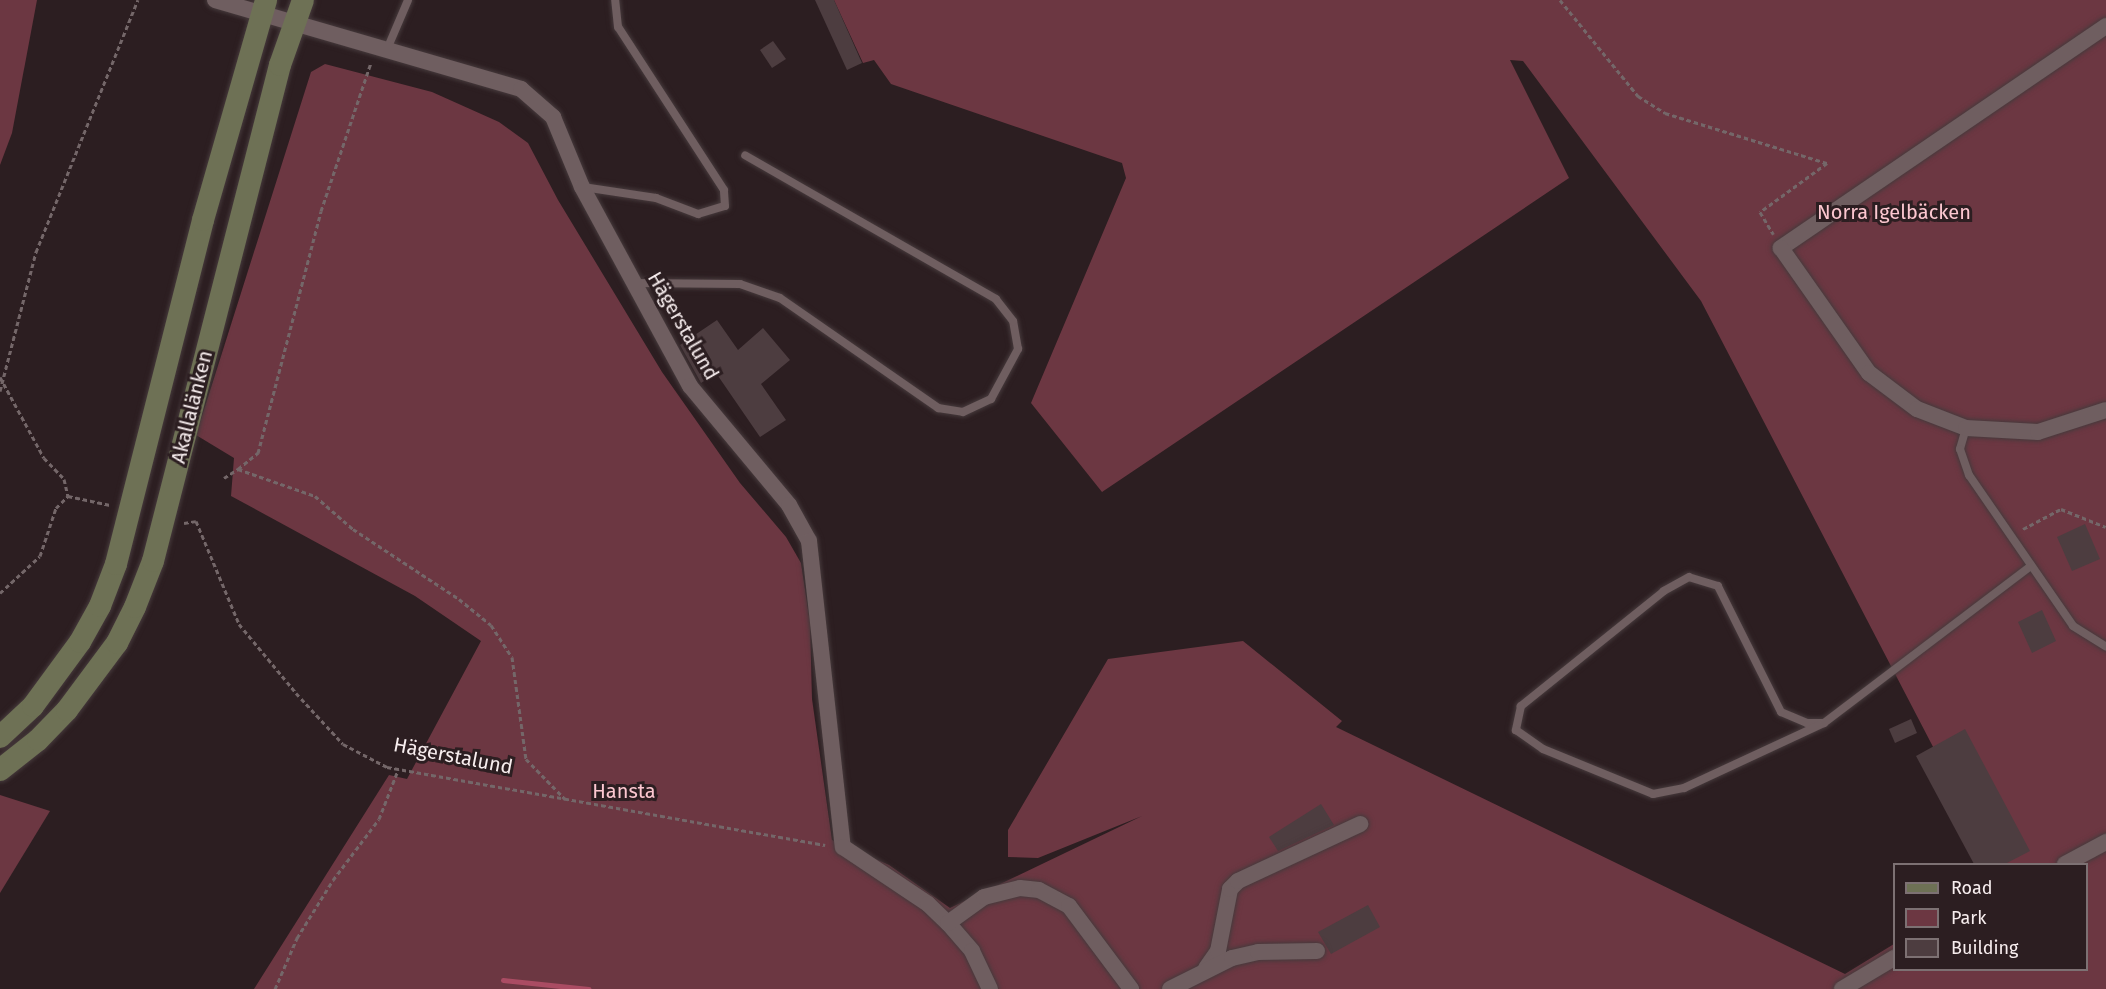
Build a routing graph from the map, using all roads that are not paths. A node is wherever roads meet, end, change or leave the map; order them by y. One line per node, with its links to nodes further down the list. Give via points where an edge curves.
1 (215, 0): 5 (street, Hägerstalund)
2 (303, 0): 6 (main road, Akallalänken)
3 (408, 0): 8 (lane)
4 (615, 0): 10 (lane, via 618,27 724,190 725,206 698,214 656,198)
5 (264, 7): 6 (street, Hägerstalund); 17 (main road, Akallalänken, via 203,220 116,564 100,606 80,642 33,706)
6 (295, 23): 8 (street, Hägerstalund); 18 (main road, Akallalänken, via 280,65 153,561 135,607 117,643 74,702 38,740)
7 (2106, 26): 13 (street, via 1781,248 1869,373 1917,409)
8 (382, 46): 10 (street, Hägerstalund, via 521,89 538,100 564,138)
9 (745, 155): 11 (lane, via 996,299 1013,321 1018,349 991,399 963,412 938,408 780,298 740,284)
10 (582, 187): 11 (street, Hägerstalund)
11 (633, 283): 22 (street, Hägerstalund, via 690,386 789,505 809,542 843,847 928,904)
12 (2106, 410): 13 (street, via 2037,432)
13 (1966, 428): 14 (lane, via 1960,449 1969,475)
14 (2031, 567): 15 (lane, via 2073,626); 16 (lane)
15 (2106, 647)
16 (1824, 723): 16 (lane, via 1684,788 1653,794 1543,749 1516,730 1521,706 1664,591 1689,577 1718,586 1780,712 1807,723)
17 (0, 737)
18 (0, 770)
19 (1360, 824): 25 (street, via 1238,881 1230,889 1218,951)
20 (2106, 842): 21 (street)
21 (2067, 863)
22 (948, 923): 26 (street, via 972,951); 27 (street, via 984,897 1020,888 1039,890 1069,906)
23 (1317, 951): 25 (street, via 1258,952)
24 (1893, 959): 29 (street)
25 (1206, 968): 28 (street)
26 (990, 989)
27 (1131, 989)
28 (1170, 989)
29 (1842, 989)

